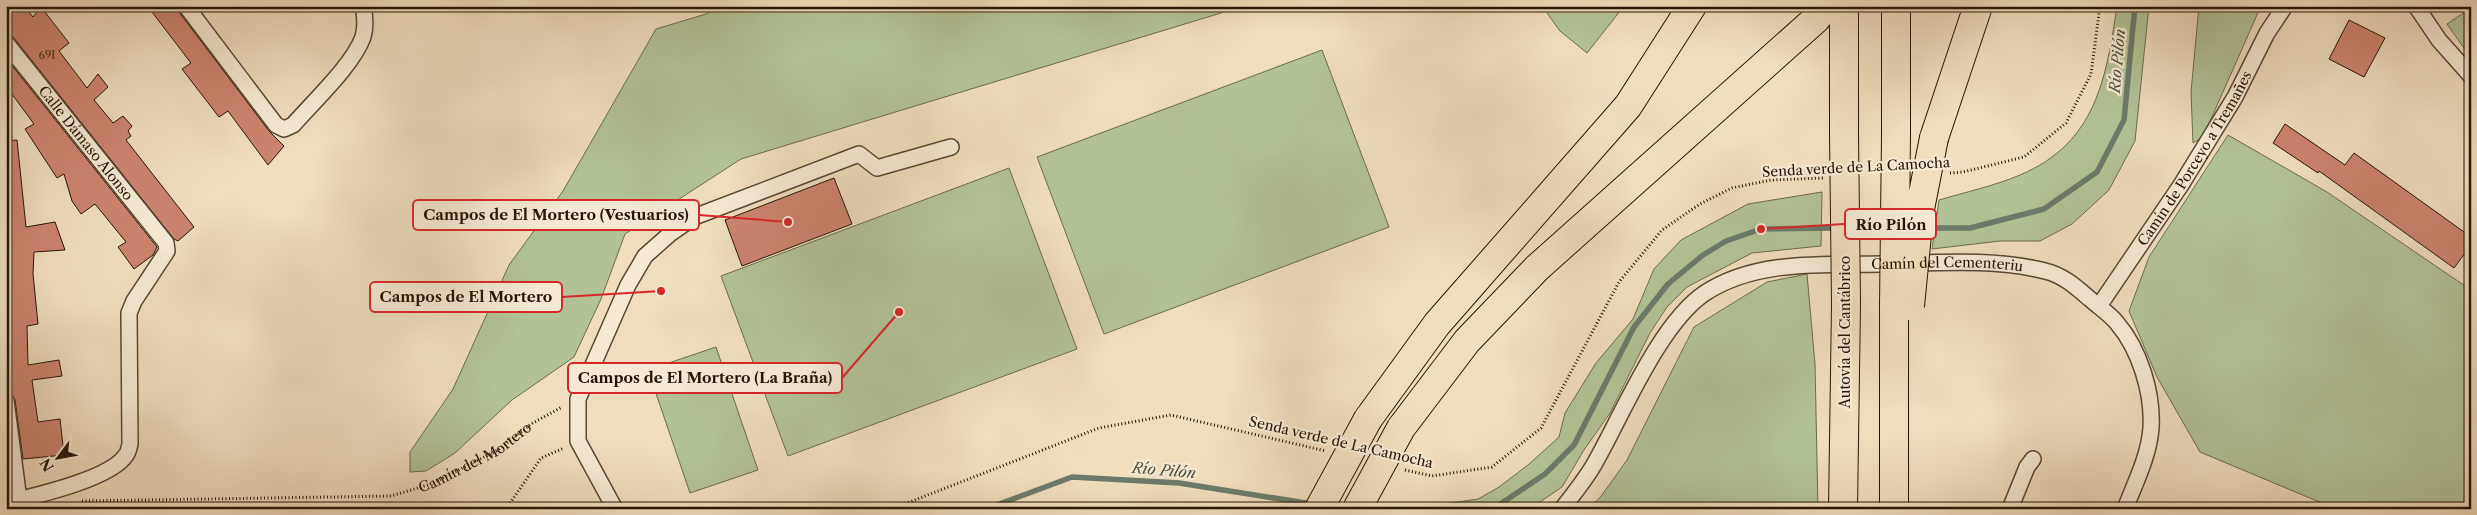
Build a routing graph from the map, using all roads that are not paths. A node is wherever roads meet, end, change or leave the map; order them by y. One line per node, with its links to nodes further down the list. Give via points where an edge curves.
1 (186, 6): 2 (street, via 276,125 284,129 293,125 352,58 363,36)
2 (363, 6)
3 (1692, 6): 18 (highway, bridge, via 1628,106 1437,324 1368,419)
4 (1896, 6): 12 (highway, bridge, via 1896,136)
5 (1978, 6): 12 (highway, bridge, via 1934,138)
6 (2285, 6): 13 (street, Camín de Porceyo a Tremañes, via 2267,32 2235,97 2181,186)
7 (2416, 6): 10 (street, via 2439,40)
8 (1837, 12): 19 (highway, bridge, via 1816,19 1538,268 1467,341 1401,428); 21 (highway, Autovía del Cantábrico, bridge, via 1844,133)
9 (6, 43): 16 (street, Calle Dámaso Alonso, via 166,243 165,256 129,313 130,444 126,455 117,464 85,480)
10 (2471, 76)
11 (951, 147): 17 (street, via 877,168 859,154 694,217 645,256 628,285 578,399 578,441)
12 (1902, 306): 22 (highway); 23 (highway)
13 (2098, 306): 20 (street, Camín del Cementeriu, via 2073,284 2047,271 2003,263 1795,265 1739,276 1705,294 1677,318 1634,389 1595,464); 25 (street, Camín del Cementeriu, via 2117,323 2137,355 2148,394 2151,427 2148,448)
14 (6, 401): 16 (street)
15 (2033, 459): 24 (street, via 2027,466)
16 (12, 501)
17 (615, 509)
18 (1319, 509)
19 (1356, 509)
20 (1562, 509)
21 (1843, 509)
22 (1894, 509)
23 (1909, 509)
24 (2010, 509)
25 (2125, 509)

